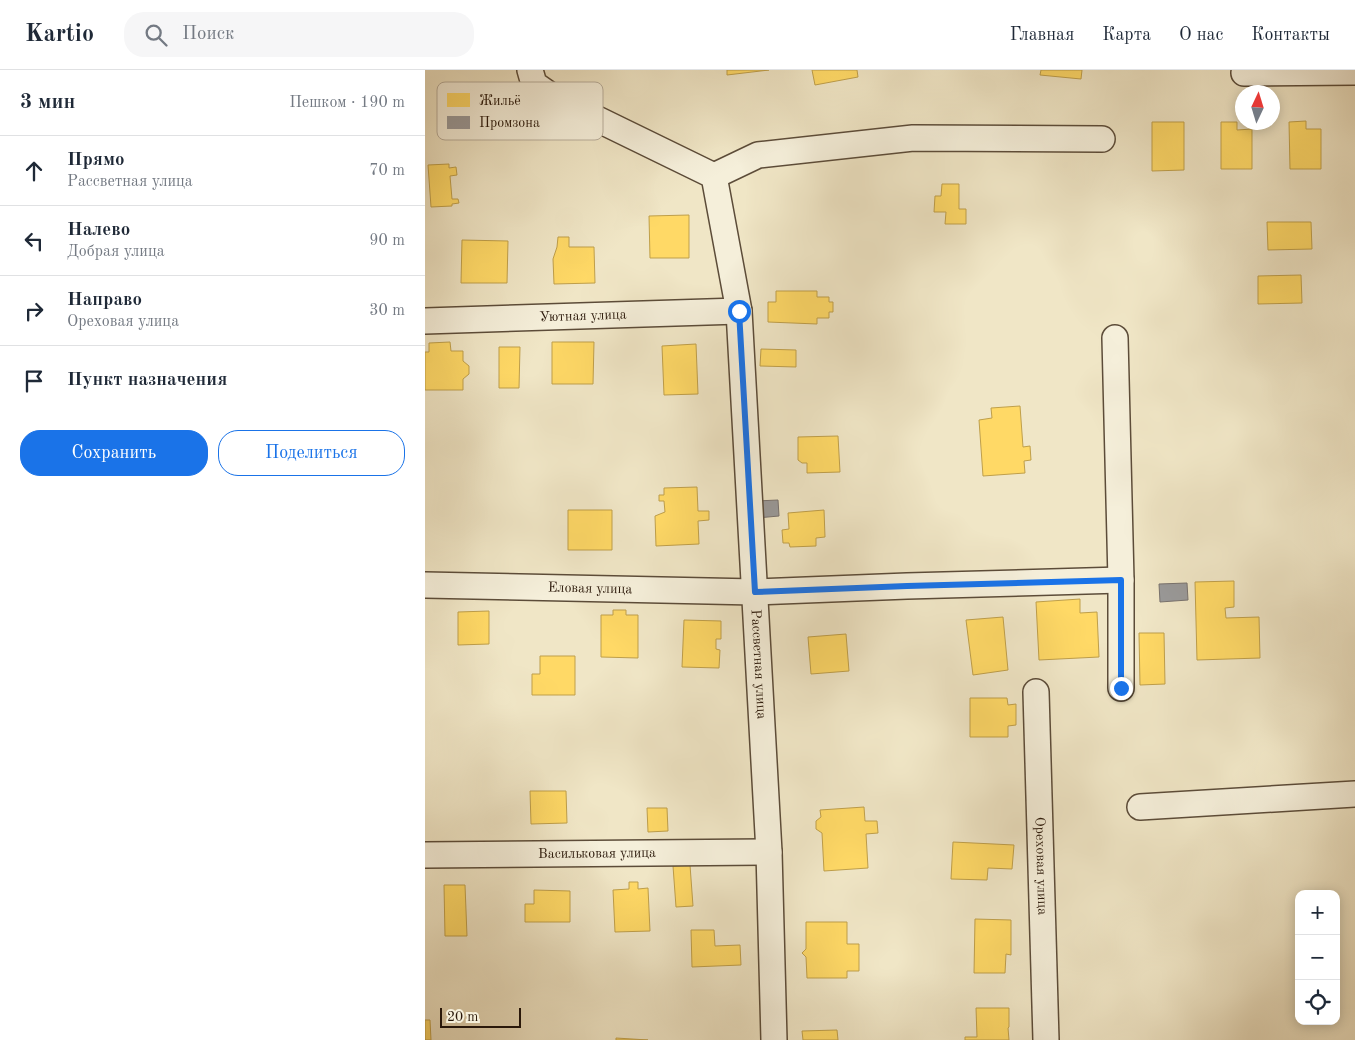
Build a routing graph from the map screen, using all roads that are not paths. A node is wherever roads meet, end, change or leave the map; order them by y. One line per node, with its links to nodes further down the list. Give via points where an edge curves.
1 (1355, 72): 2 (street)
2 (1244, 74)
3 (603, 122): 5 (street)
4 (1103, 139): 5 (street, via 913,138 758,155)
5 (715, 176): 6 (street, Рассветная улица)
6 (739, 311): 7 (street, Уютная улица); 11 (street, Рассветная улица)
7 (425, 321)
8 (1115, 338): 9 (street)
9 (1121, 580): 11 (street, Еловая улица); 12 (street)
10 (425, 585): 11 (street, Еловая улица)
11 (755, 592): 16 (street, Рассветная улица)
12 (1121, 688)
13 (1036, 692): 19 (street, Ореховая улица)
14 (1355, 794): 15 (street)
15 (1141, 807)
16 (769, 852): 17 (street, Васильковая улица); 18 (street, Рассветная улица)
17 (425, 855)
18 (774, 1040)
19 (1046, 1040)

